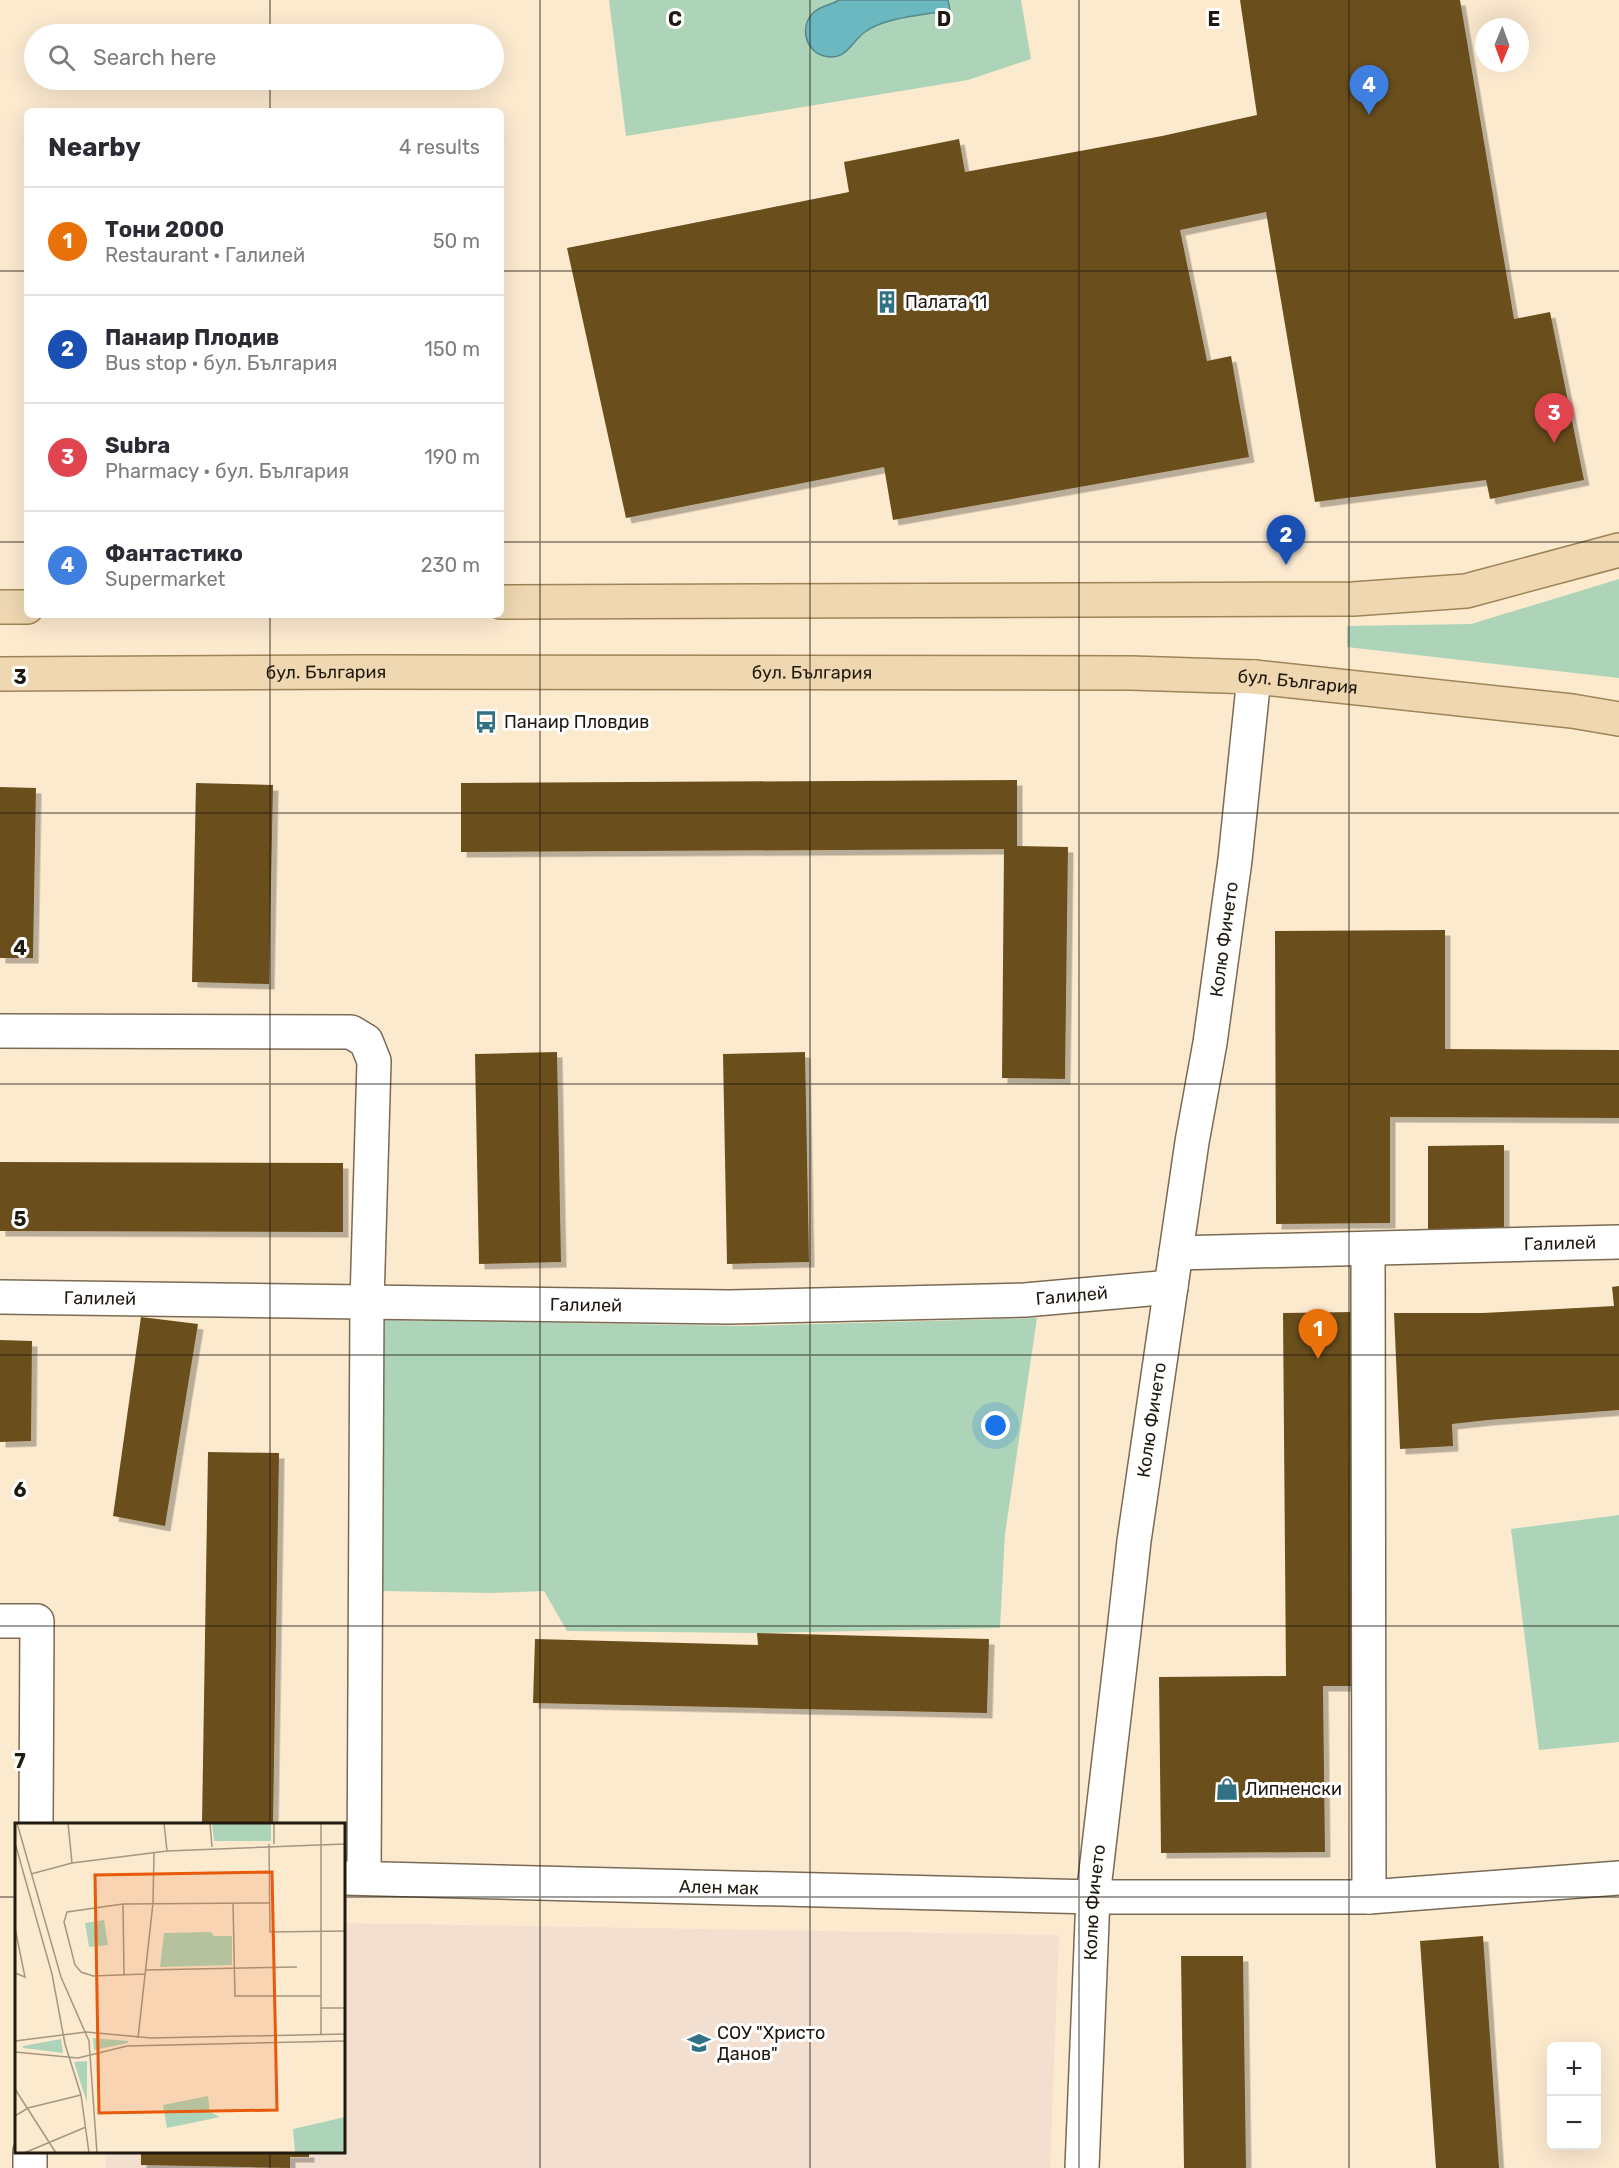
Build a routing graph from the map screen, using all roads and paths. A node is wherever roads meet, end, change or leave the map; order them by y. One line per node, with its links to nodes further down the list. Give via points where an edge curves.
1 (1619, 550): 2 (main road, via 1466,591 1353,599)
2 (504, 602)
3 (0, 607): 4 (main road)
4 (24, 607)
5 (0, 674): 6 (main road, бул. България, via 1131,673)
6 (1254, 677): 7 (main road, бул. България); 11 (street, Колю Фичето, via 1234,872)
7 (1619, 719)
8 (0, 1031): 14 (street, via 351,1032 366,1041 374,1061)
9 (1619, 1242): 10 (street, Галилей)
10 (1368, 1249): 11 (street, Галилей); 20 (street)
11 (1176, 1253): 12 (street, Колю Фичето)
12 (1171, 1287): 14 (street, Галилей, via 1025,1300 729,1307); 19 (street, Колю Фичето, via 1134,1541)
13 (0, 1297): 14 (street, Галилей)
14 (366, 1302): 17 (street)
15 (0, 1621): 16 (street, via 36,1621)
16 (36, 1823)
17 (354, 1878): 19 (street, Ален мак)
18 (1619, 1878): 20 (street, Ален мак)
19 (1094, 1897): 20 (street, Ален мак); 21 (street, Колю Фичето)
20 (1369, 1897)
21 (1082, 2168)

